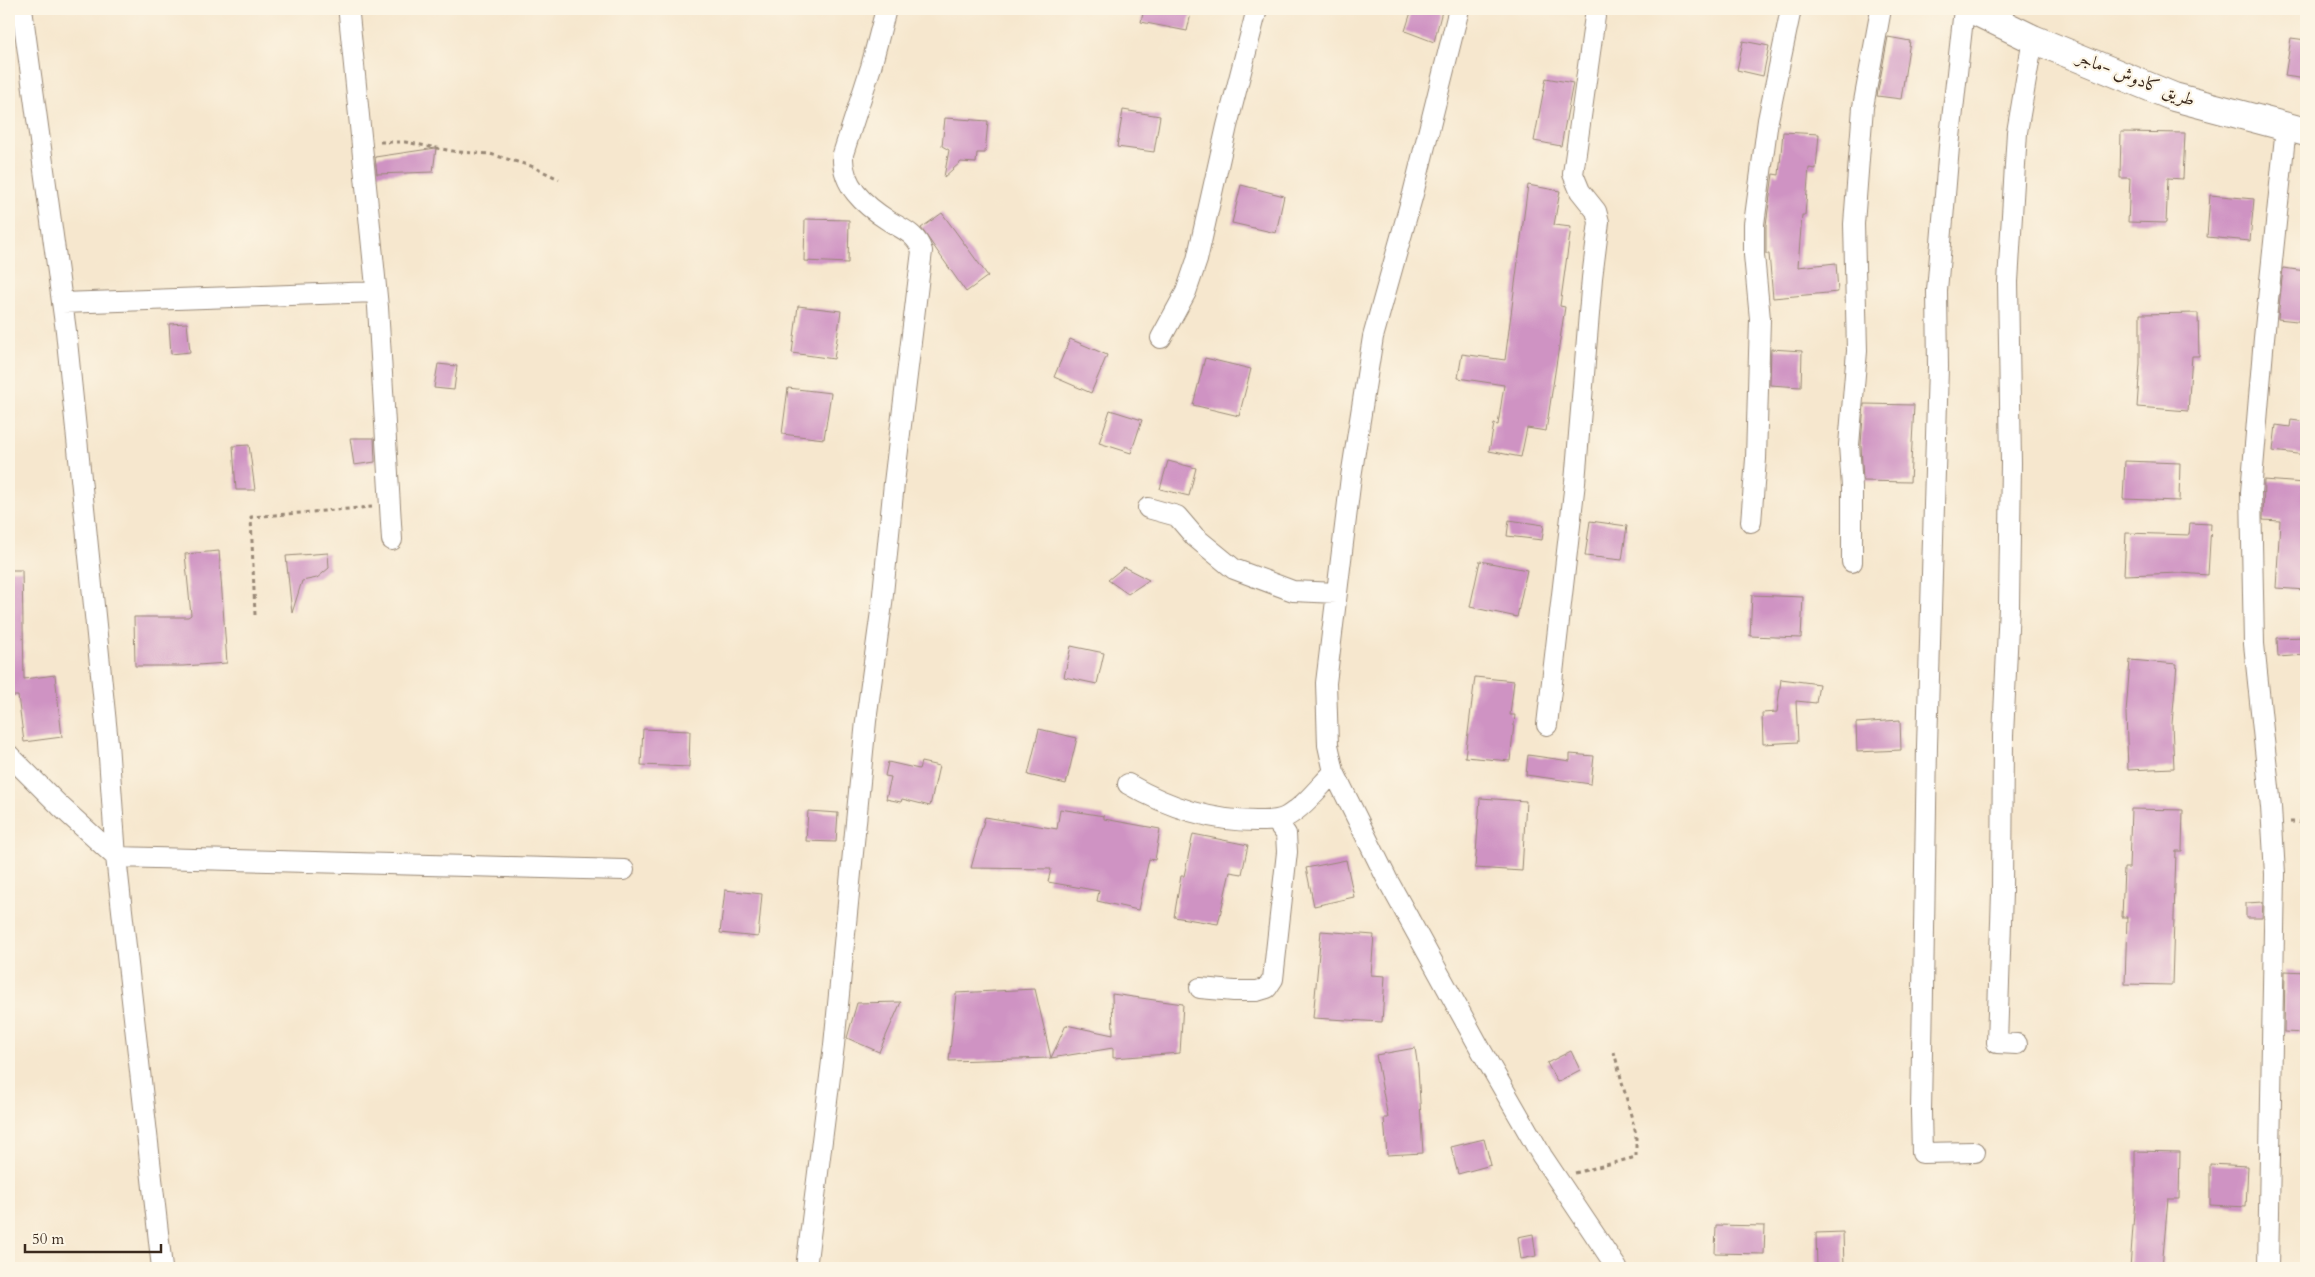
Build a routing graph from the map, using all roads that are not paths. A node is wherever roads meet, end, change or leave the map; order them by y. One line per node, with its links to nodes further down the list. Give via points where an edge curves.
1 (22, 9): 14 (street)
2 (886, 9): 32 (street, via 843,154 842,168 853,191 887,220 908,231 918,240 922,251 866,721 834,1045)
3 (1257, 9): 15 (street, via 1197,260 1186,292)
4 (1459, 9): 20 (street, via 1373,337 1350,477)
5 (1596, 9): 21 (street, via 1573,174 1599,222 1575,482)
6 (1791, 9): 17 (street, via 1768,120 1754,224 1760,319)
7 (1881, 9): 19 (street, via 1862,107 1854,224 1857,351 1849,445)
8 (1964, 9): 30 (street, via 1937,291 1921,1112 1922,1153)
9 (1972, 9): 11 (highway, طريق كادوش -ماجر)
10 (349, 15): 13 (street)
11 (2033, 39): 12 (highway, طريق كادوش -ماجر, via 2174,97); 29 (street, via 2017,132 2008,282 2011,472 1997,1043)
12 (2296, 130): 34 (street, via 2264,338 2250,492 2254,644 2275,874)
13 (376, 292): 14 (street); 18 (street)
14 (62, 303): 26 (street, via 108,742)
15 (1161, 338)
16 (1148, 508): 20 (street, via 1177,516 1195,537 1234,569 1293,591)
17 (1752, 522)
18 (392, 540)
19 (1852, 562)
20 (1338, 593): 23 (street, via 1326,683 1328,746)
21 (1547, 725)
22 (9, 755): 26 (street)
23 (1334, 772): 25 (street, via 1288,816); 33 (street, via 1387,879 1481,1050 1557,1178)
24 (1128, 784): 25 (street, via 1152,798 1216,819)
25 (1276, 821): 28 (street, via 1286,834 1287,852 1272,979 1268,988 1257,991)
26 (116, 857): 27 (street); 31 (street)
27 (624, 870)
28 (1200, 988)
29 (2017, 1044)
30 (1975, 1152)
31 (162, 1268)
32 (806, 1268)
33 (1617, 1268)
34 (2268, 1268)

